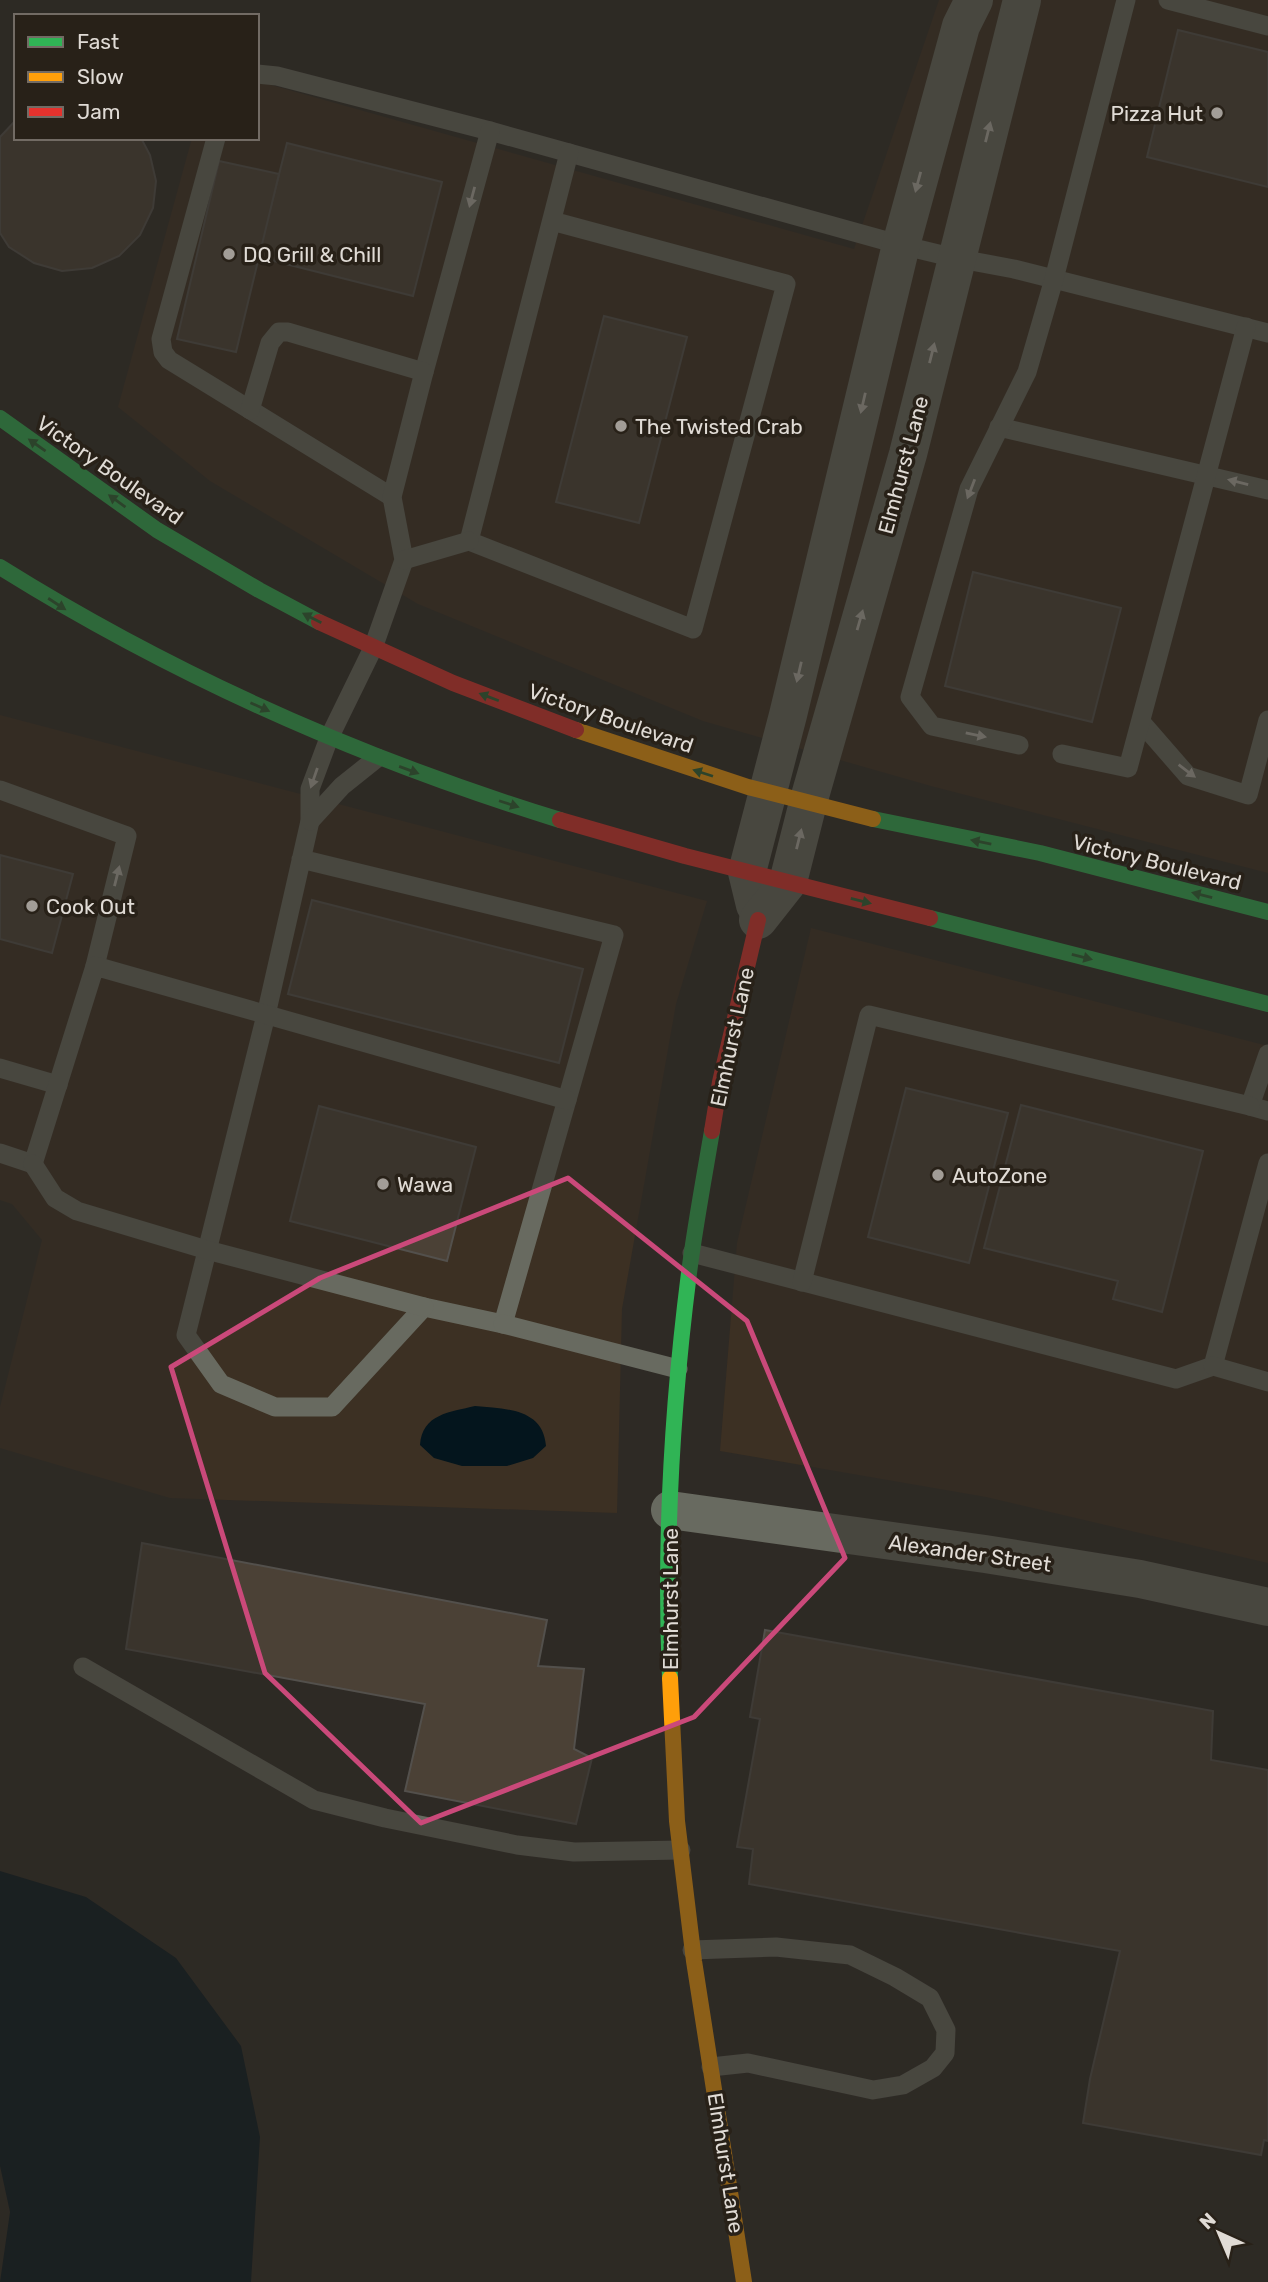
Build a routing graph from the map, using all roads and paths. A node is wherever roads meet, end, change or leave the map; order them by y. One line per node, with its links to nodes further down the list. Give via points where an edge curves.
1 (974, 0): 11 (street, Elmhurst Lane, one-way to 11, via 961,26)
2 (1022, 0): 12 (street, Elmhurst Lane, one-way to 2)
3 (1126, 0): 13 (lane)
4 (1168, 0): 5 (lane)
5 (1268, 26)
6 (259, 74): 7 (lane)
7 (490, 131): 9 (lane); 16 (lane, one-way to 16)
8 (215, 140): 17 (lane, via 160,339 169,360)
9 (569, 153): 10 (lane); 11 (lane)
10 (552, 221): 23 (lane); 23 (lane, via 786,284 693,629)
11 (901, 245): 12 (lane); 34 (street, Elmhurst Lane, one-way to 34)
12 (955, 258): 13 (lane); 35 (street, Elmhurst Lane, one-way to 12, via 908,454)
13 (1054, 279): 14 (lane); 19 (lane, via 1027,372)
14 (1246, 327): 15 (lane); 20 (lane)
15 (1268, 333)
16 (424, 372): 17 (lane, via 279,332 270,342); 22 (lane)
17 (250, 410): 22 (lane)
18 (0, 418): 26 (main road, Victory Boulevard, one-way to 18, via 259,590 157,530)
19 (999, 427): 20 (lane); 30 (lane, one-way to 30, via 969,489 910,697 932,726)
20 (1207, 474): 21 (lane, one-way to 20); 28 (lane)
21 (1268, 490)
22 (392, 496): 24 (lane)
23 (469, 541): 24 (lane)
24 (404, 560): 26 (lane)
25 (0, 567): 29 (main road, one-way to 29, via 67,610 207,683)
26 (373, 648): 29 (lane); 34 (main road, Victory Boulevard, one-way to 26, via 595,737)
27 (1268, 720): 28 (lane, one-way to 27, via 1188,776 1248,794)
28 (1141, 722): 31 (lane, via 1128,768)
29 (329, 738): 32 (main road); 36 (lane, one-way to 36, via 310,789)
30 (1019, 745)
31 (1062, 754)
32 (377, 758): 36 (lane, via 342,786); 38 (main road, one-way to 38, via 606,834)
33 (0, 790): 42 (lane, one-way to 33, via 127,836)
34 (769, 792): 35 (main road, Victory Boulevard); 38 (street, Elmhurst Lane)
35 (808, 803): 39 (street, Elmhurst Lane, one-way to 35); 40 (main road, Victory Boulevard, one-way to 35, via 1040,853)
36 (310, 821): 37 (lane)
37 (301, 859): 44 (lane); 48 (lane, via 614,936)
38 (747, 872): 39 (main road); 41 (street, Elmhurst Lane)
39 (788, 882): 41 (street, Elmhurst Lane); 43 (main road, one-way to 43)
40 (1268, 912)
41 (758, 920): 54 (main road, Elmhurst Lane, via 720,1082)
42 (95, 966): 44 (lane); 47 (lane)
43 (1268, 1004)
44 (266, 1015): 48 (lane); 53 (lane)
45 (1268, 1054): 49 (lane)
46 (0, 1068): 47 (lane)
47 (58, 1085): 52 (lane)
48 (567, 1100): 57 (lane)
49 (1259, 1108): 55 (lane, via 869,1016)
50 (0, 1153): 52 (lane)
51 (1268, 1163): 58 (lane)
52 (33, 1164): 53 (lane, via 55,1198 77,1211)
53 (207, 1250): 56 (lane); 56 (lane, via 186,1335 221,1384 275,1407 332,1408)
54 (692, 1253): 55 (lane); 59 (main road, Elmhurst Lane)
55 (802, 1282): 58 (lane, via 1176,1380)
56 (424, 1307): 57 (lane)
57 (503, 1324): 59 (lane)
58 (1213, 1366): 60 (lane)
59 (678, 1369): 61 (main road, Elmhurst Lane)
60 (1268, 1382)
61 (670, 1510): 62 (street, Alexander Street, via 1128,1577); 64 (main road, Elmhurst Lane, via 669,1652)
62 (1268, 1607)
63 (83, 1667): 64 (lane, via 314,1800 528,1846 574,1852)
64 (681, 1850): 65 (main road, Elmhurst Lane)
65 (692, 1950): 66 (main road, Elmhurst Lane); 66 (lane, via 776,1947 850,1955 930,1998 946,2030 945,2053 933,2068 903,2085 873,2090 748,2063)
66 (711, 2067): 67 (main road, Elmhurst Lane)
67 (744, 2282)

